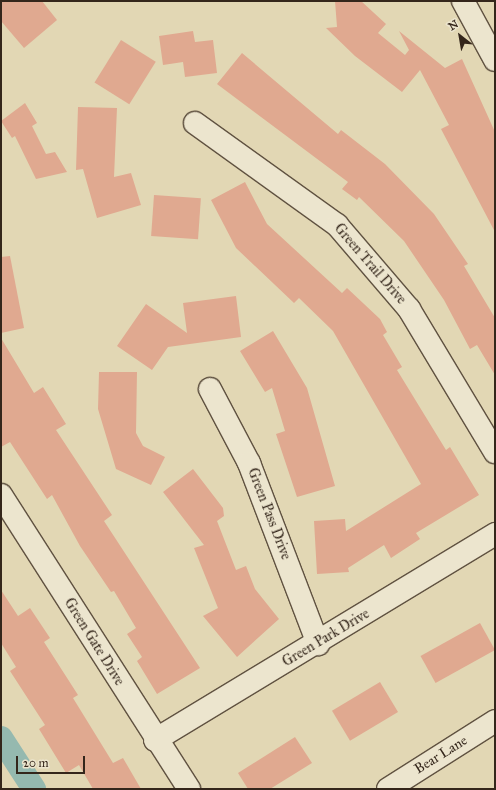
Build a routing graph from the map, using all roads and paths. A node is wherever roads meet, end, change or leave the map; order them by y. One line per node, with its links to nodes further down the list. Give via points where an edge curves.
1 (463, 1): 2 (street)
2 (495, 60)
3 (195, 123): 5 (street, Green Trail Drive, via 337,225 409,309)
4 (210, 389): 8 (street, Green Pass Drive, via 249,463)
5 (495, 452)
6 (1, 495): 10 (street, Green Gate Drive)
7 (495, 534): 8 (street, Green Park Drive)
8 (318, 644): 10 (street, Green Park Drive)
9 (495, 721): 12 (street, Bear Lane)
10 (156, 740): 11 (street, Green Gate Drive)
11 (190, 789)
12 (388, 789)

